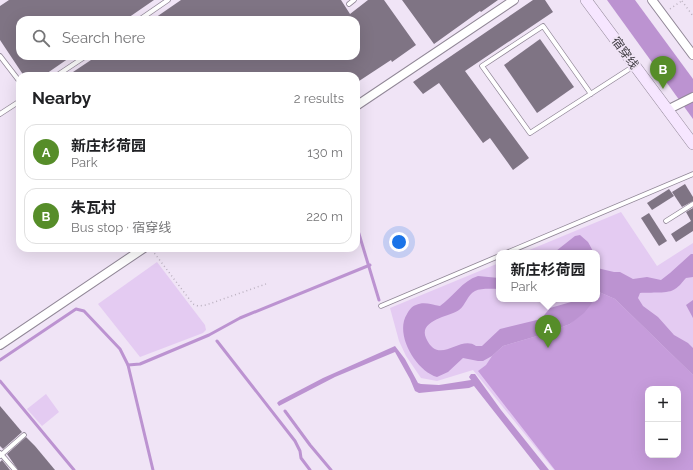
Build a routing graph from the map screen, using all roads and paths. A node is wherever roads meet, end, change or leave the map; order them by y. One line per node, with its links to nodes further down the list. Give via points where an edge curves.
1 (168, 0): 9 (lane)
2 (354, 0): 7 (lane)
3 (514, 0): 20 (street)
4 (586, 0): 14 (main road, 宿穿线)
5 (652, 0): 8 (street)
6 (682, 0): 8 (path); 10 (path)
7 (349, 4)
8 (663, 14): 11 (street)
9 (145, 16)
10 (693, 16)
11 (693, 55)
12 (0, 56): 16 (lane)
13 (80, 60): 15 (lane)
14 (635, 66): 17 (lane); 21 (main road, 宿穿线)
15 (62, 72)
16 (16, 77)
17 (591, 94): 17 (lane, via 530,133 482,66 543,26)
18 (693, 97): 21 (street)
19 (16, 103): 22 (lane)
20 (360, 103)
21 (672, 108): 23 (main road, 宿穿线)
22 (0, 114)
23 (693, 144)
24 (693, 174): 27 (lane)
25 (693, 204): 26 (lane)
26 (666, 221)
27 (513, 250)
28 (138, 252): 33 (street)
29 (154, 252): 31 (path, via 193,304 198,306)
30 (496, 257): 32 (lane)
31 (266, 284)
32 (382, 306)
33 (0, 345)
34 (24, 435): 35 (lane)
35 (0, 454): 36 (lane)
36 (14, 470)

